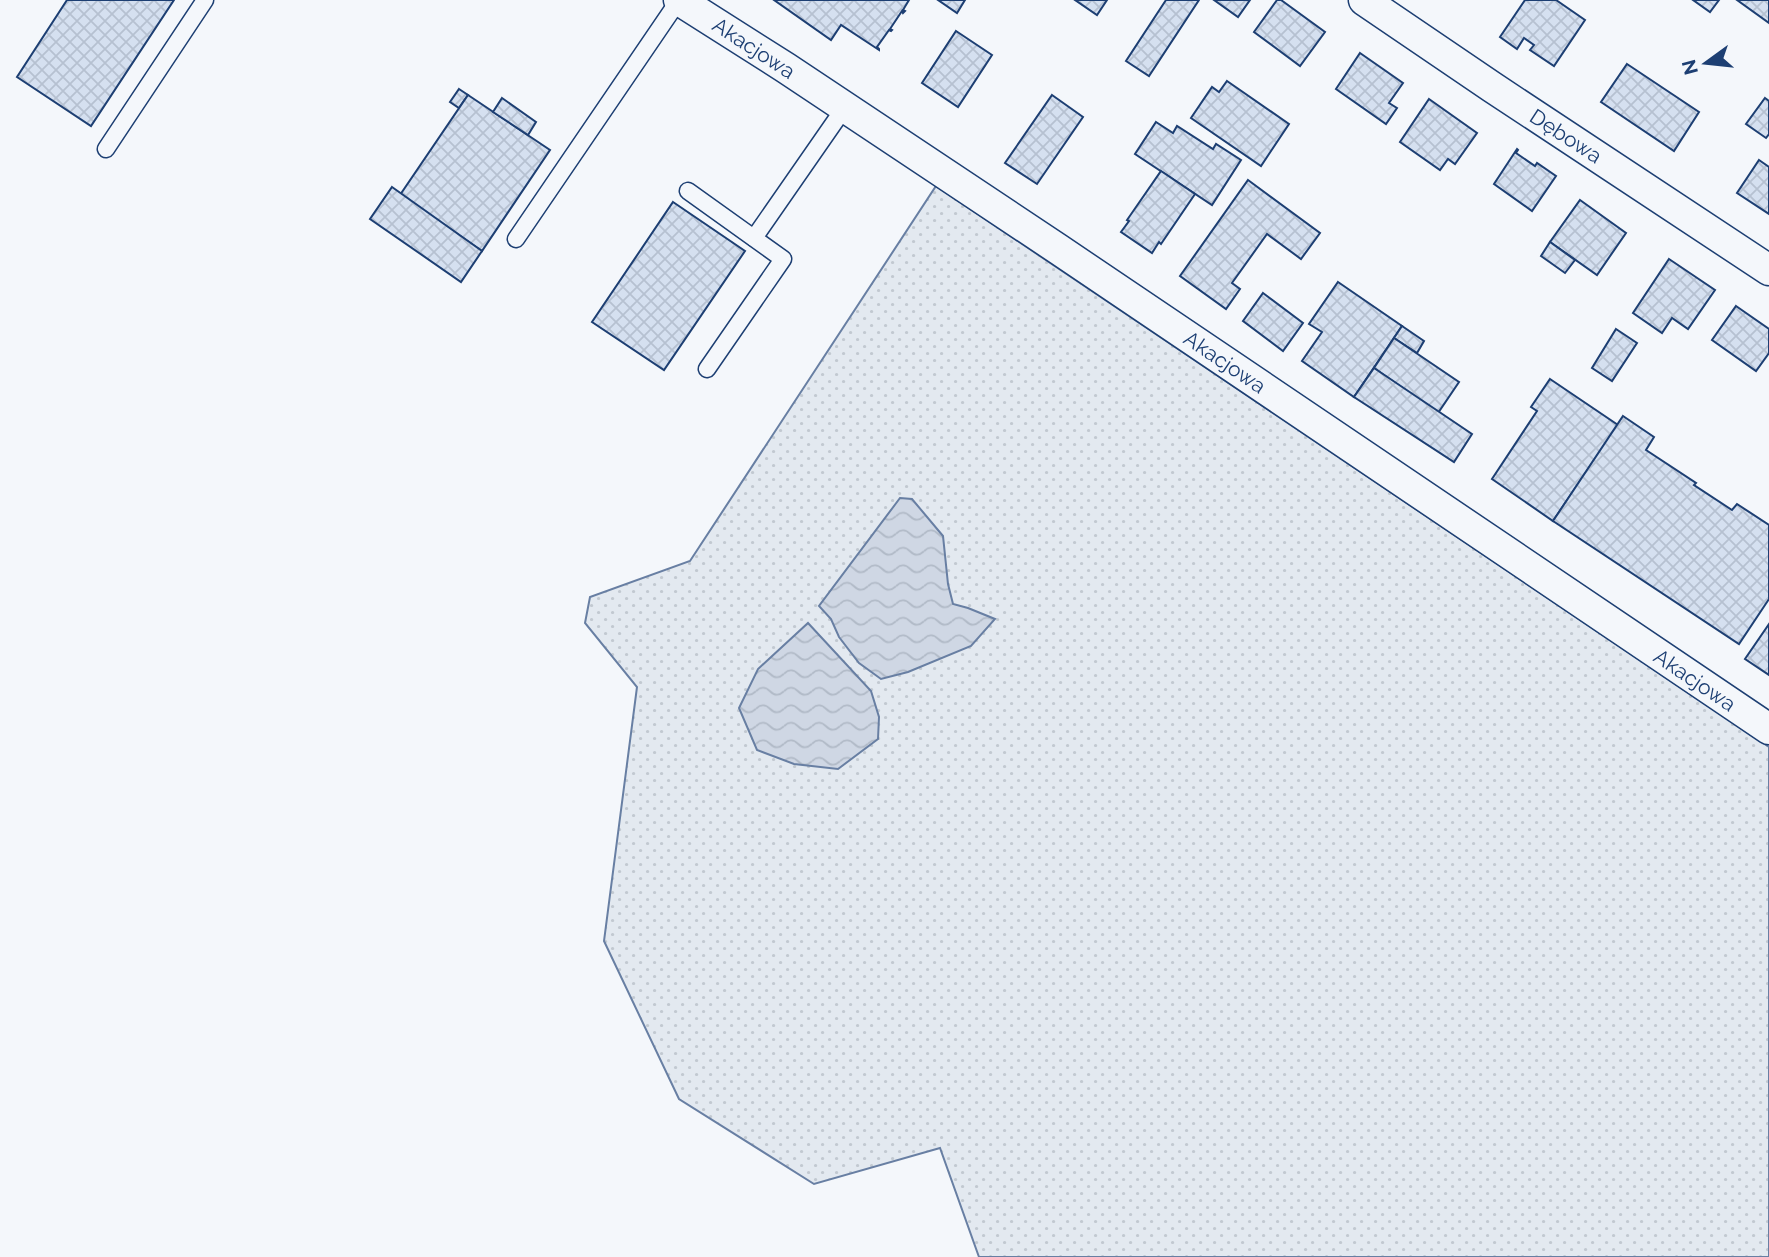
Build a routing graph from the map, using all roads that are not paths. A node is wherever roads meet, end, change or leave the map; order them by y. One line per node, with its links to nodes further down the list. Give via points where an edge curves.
1 (205, 0): 5 (lane)
2 (679, 0): 4 (street, Akacjowa); 7 (lane)
3 (1364, 0): 9 (street, Dębowa)
4 (845, 107): 8 (lane); 11 (street, Akacjowa)
5 (106, 149)
6 (688, 191): 8 (lane)
7 (516, 239)
8 (754, 239): 10 (lane, via 783,259)
9 (1769, 270)
10 (707, 369)
11 (1769, 729)

